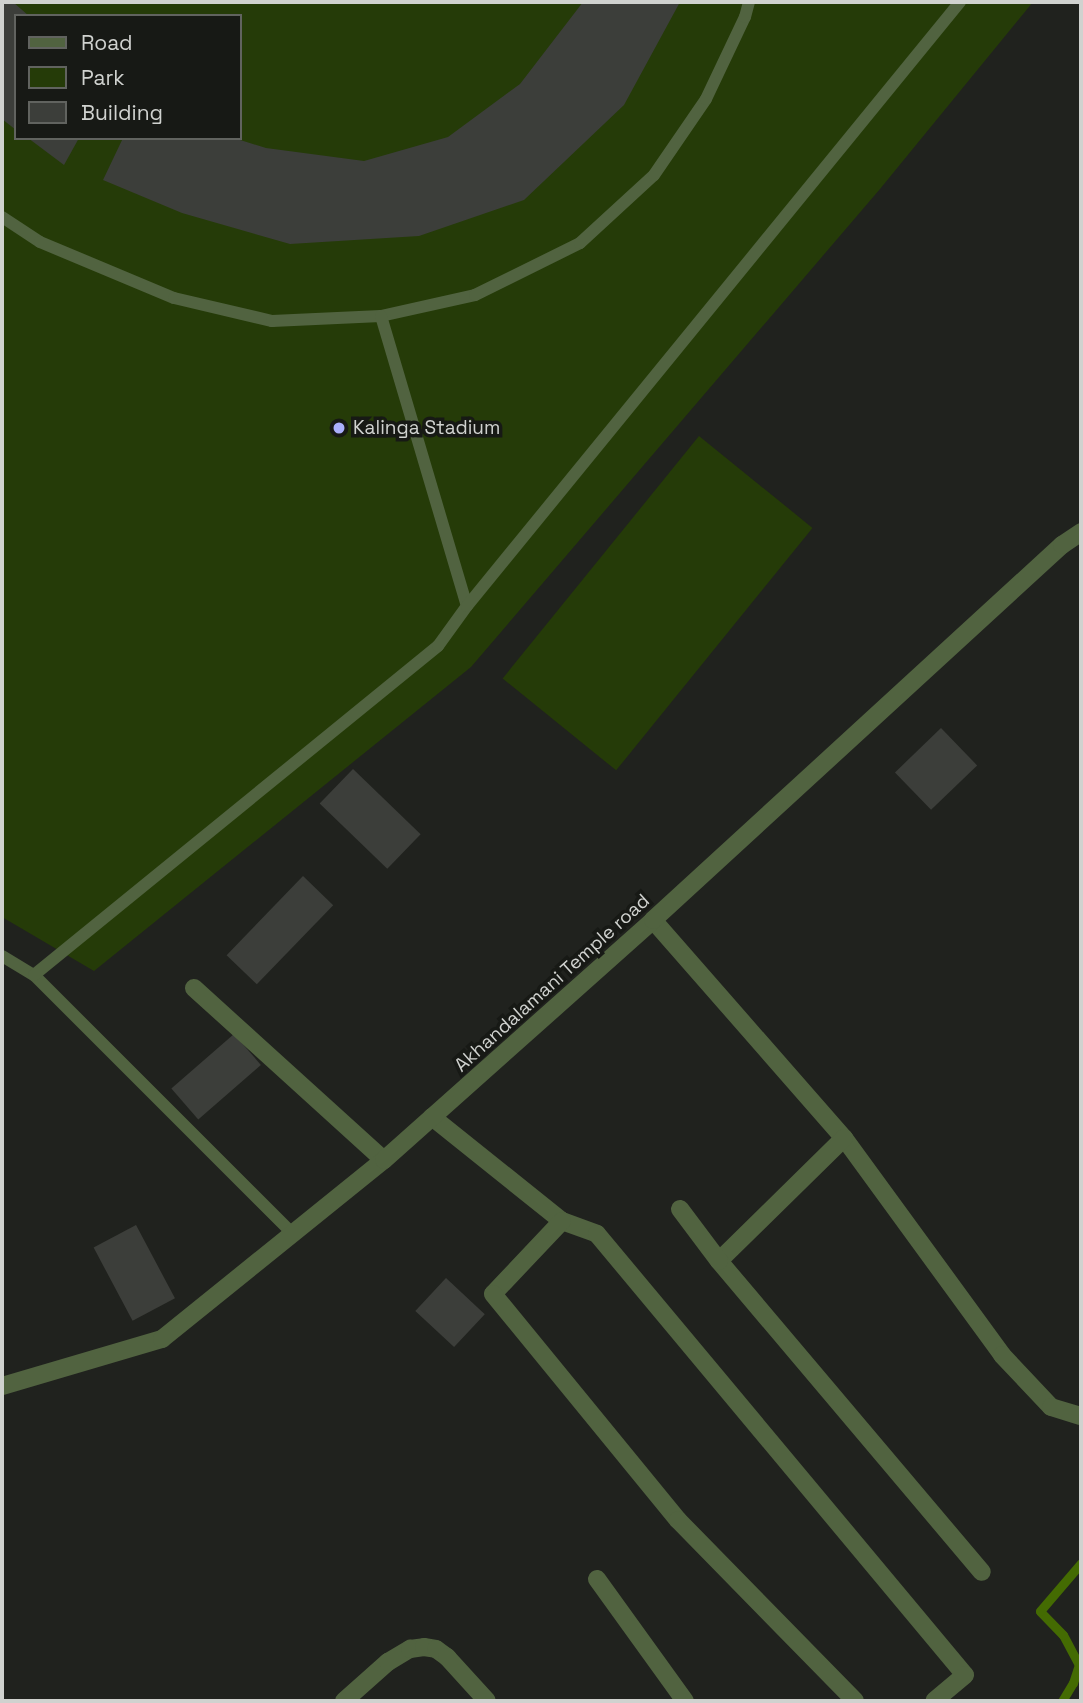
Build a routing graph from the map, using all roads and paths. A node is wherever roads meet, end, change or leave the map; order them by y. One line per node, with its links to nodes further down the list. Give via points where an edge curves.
1 (749, 2): 4 (lane, via 706,99 654,175 580,243 475,295)
2 (960, 2): 6 (lane)
3 (2, 217): 4 (lane, via 40,242 174,298 272,321)
4 (382, 316): 6 (lane)
5 (1081, 532): 7 (street, Akhandalamani Temple road)
6 (467, 606): 9 (lane, via 438,646)
7 (653, 920): 11 (street, Akhandalamani Temple road); 12 (street)
8 (2, 956): 9 (lane)
9 (34, 975): 16 (lane)
10 (194, 988): 13 (street)
11 (432, 1117): 13 (street, Akhandalamani Temple road); 15 (street)
12 (844, 1138): 17 (street); 19 (street, via 1002,1355 1051,1407)
13 (384, 1160): 16 (street, Akhandalamani Temple road)
14 (680, 1209): 17 (street)
15 (562, 1221): 25 (street, via 493,1294 678,1520); 26 (street, via 597,1234 965,1675)
16 (293, 1234): 18 (street, Akhandalamani Temple road, via 162,1339)
17 (719, 1261): 20 (street)
18 (2, 1386)
19 (1081, 1416)
20 (982, 1572)
21 (597, 1579): 24 (street)
22 (344, 1701): 23 (street, via 388,1662 410,1649 424,1647 447,1657)
23 (487, 1701)
24 (685, 1701)
25 (855, 1701)
26 (934, 1701)

